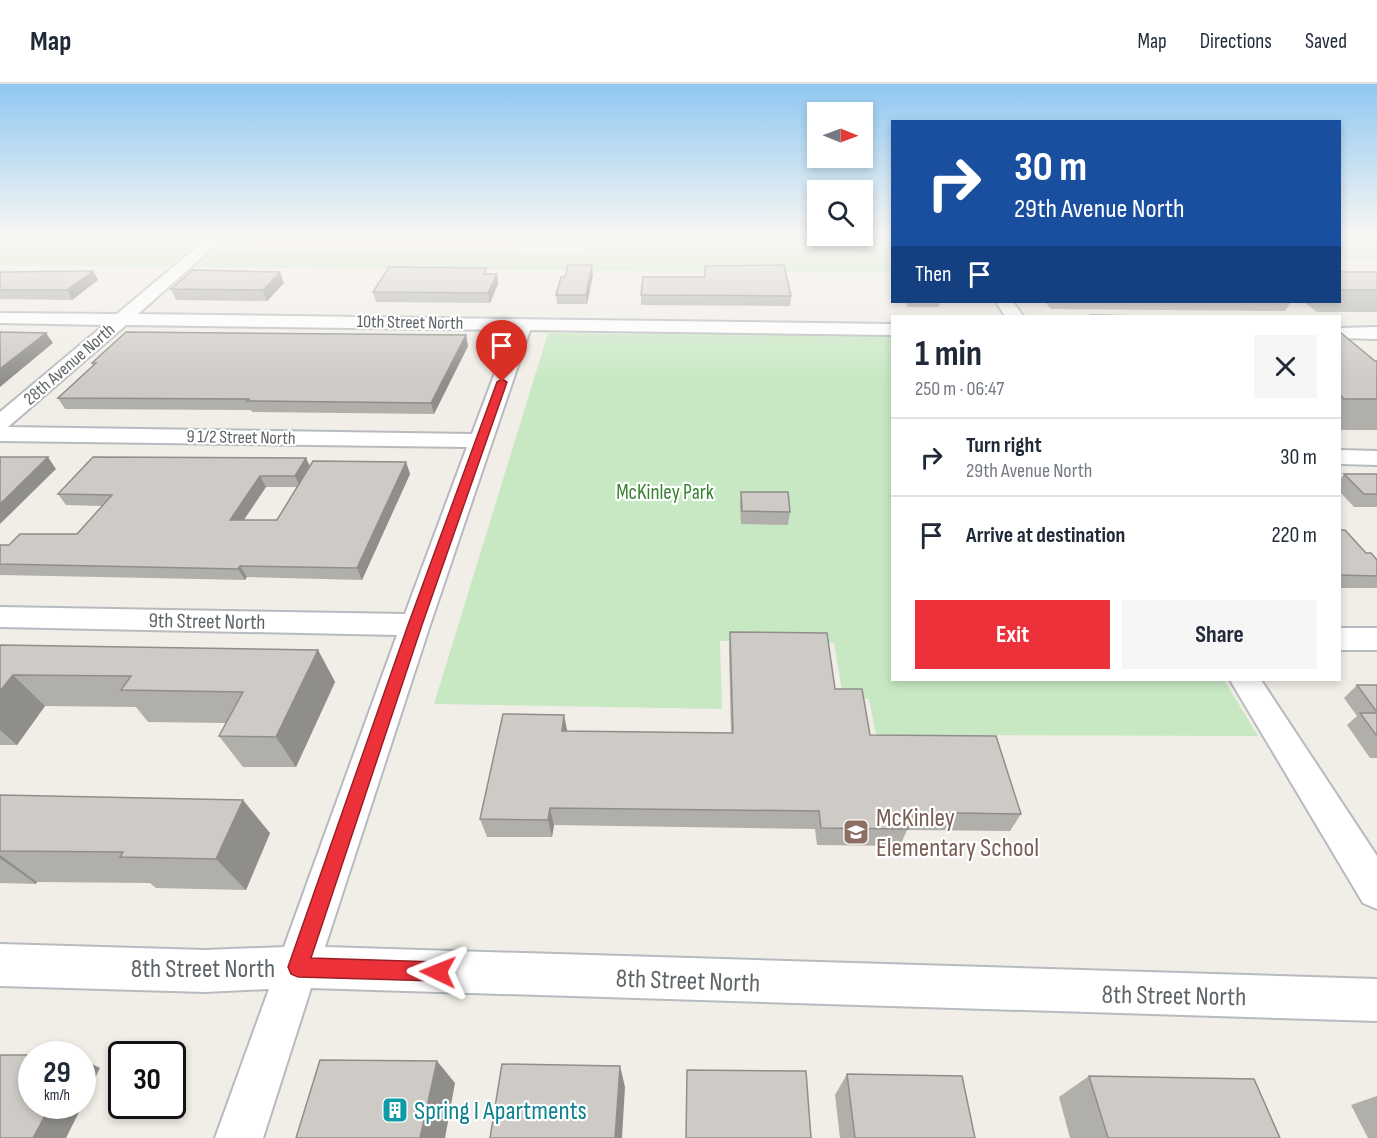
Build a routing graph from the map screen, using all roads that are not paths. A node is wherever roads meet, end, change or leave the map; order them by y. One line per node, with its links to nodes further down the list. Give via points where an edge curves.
1 (162, 284): 3 (street, 28th Avenue North)
2 (0, 318): 3 (street, 10th Street North)
3 (121, 319): 4 (street, 10th Street North); 8 (street, 28th Avenue North)
4 (523, 323): 5 (street, 10th Street North); 10 (street)
5 (891, 329)
6 (1341, 333): 7 (street)
7 (1377, 333)
8 (0, 423)
9 (0, 434): 10 (street, 9 1/2 Street North)
10 (482, 441): 14 (street)
11 (1341, 457): 12 (street)
12 (1377, 458)
13 (0, 617): 14 (street, 9th Street North)
14 (415, 625): 20 (street)
15 (1341, 639): 16 (street)
16 (1377, 639)
17 (1246, 681): 18 (street)
18 (1377, 890)
19 (0, 965): 20 (street, 8th Street North, via 205,971)
20 (298, 967): 21 (street, 8th Street North); 22 (street)
21 (1377, 1000)
22 (238, 1138)

